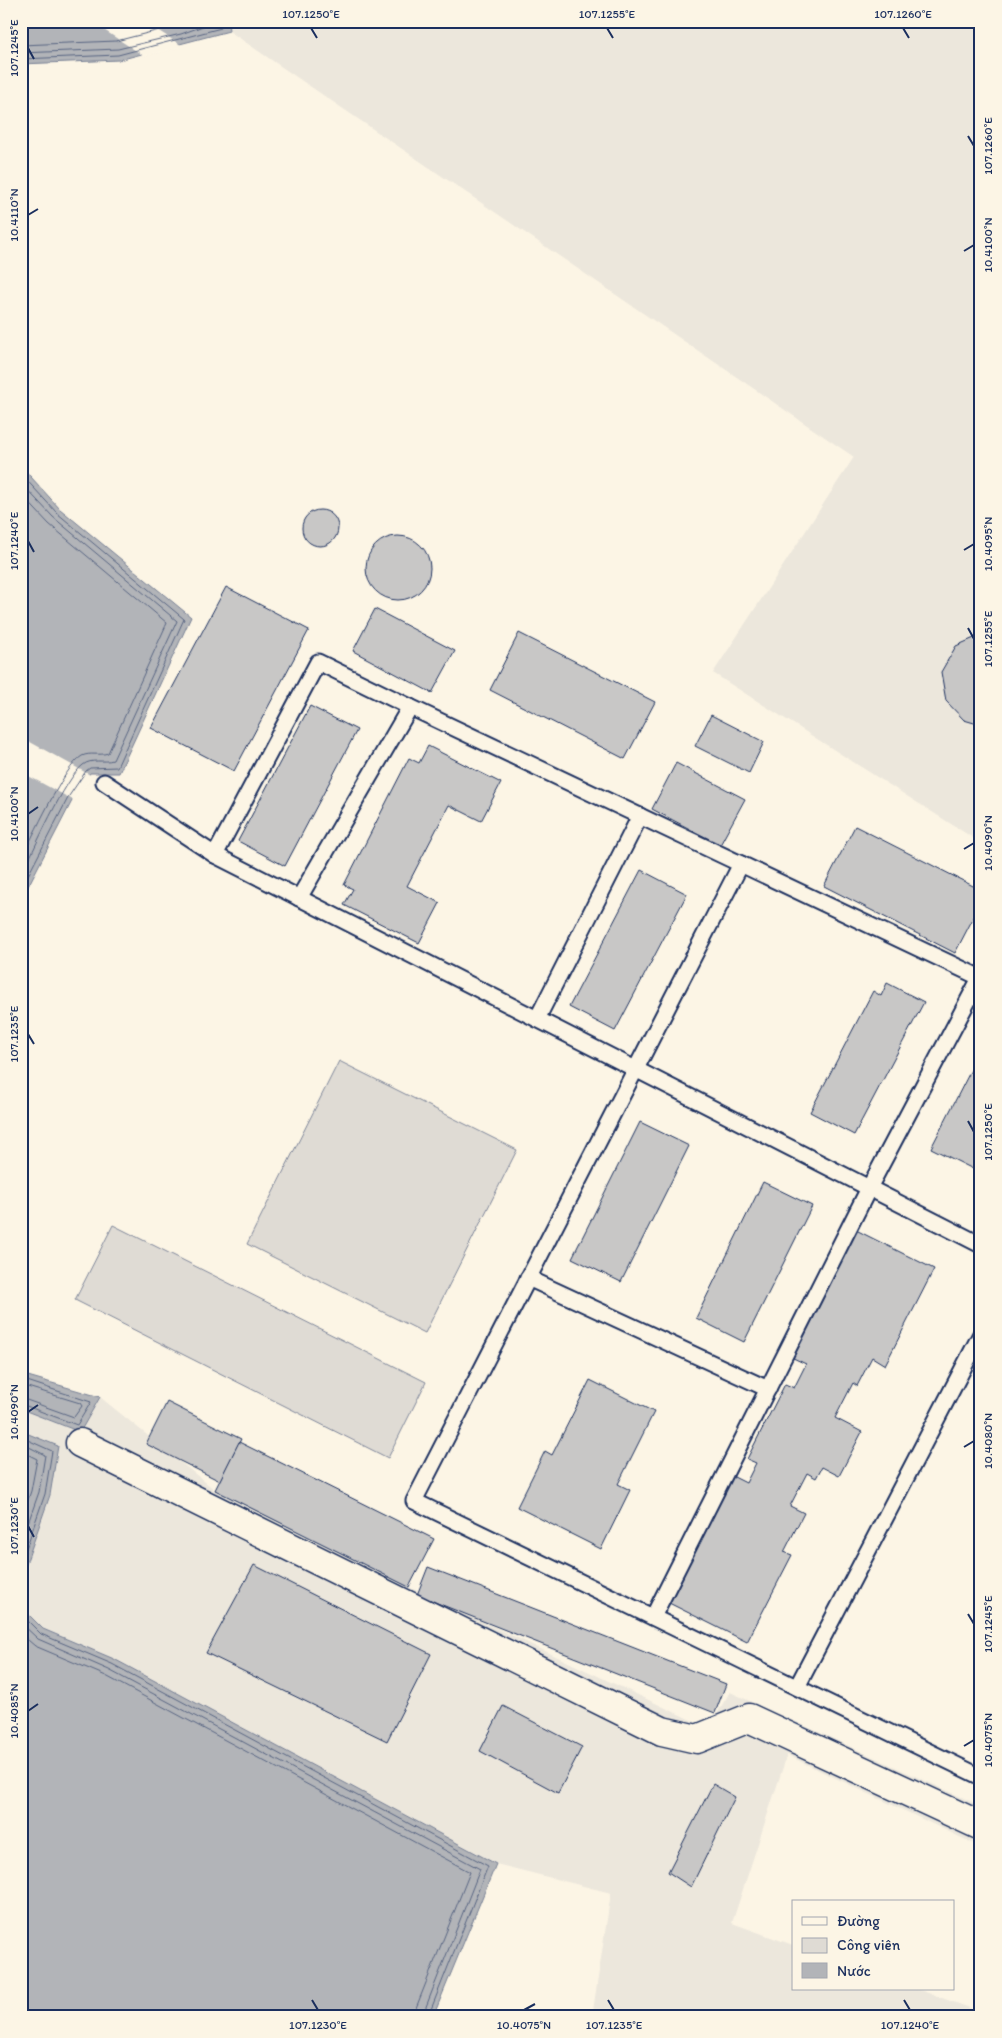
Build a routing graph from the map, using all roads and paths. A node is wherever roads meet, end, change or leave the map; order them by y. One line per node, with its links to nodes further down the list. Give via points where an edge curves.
1 (410, 707): 3 (lane); 4 (lane, via 318,662); 6 (lane)
2 (104, 782): 4 (lane)
3 (640, 816): 5 (lane); 8 (lane)
4 (215, 855): 6 (lane)
5 (742, 864): 7 (lane); 9 (lane)
6 (299, 898): 8 (lane)
7 (980, 978): 10 (lane)
8 (537, 1019): 9 (lane)
9 (635, 1069): 10 (lane); 12 (lane)
10 (869, 1188): 11 (lane); 14 (lane)
11 (981, 1245)
12 (528, 1278): 14 (lane); 16 (lane, via 414,1501)
13 (981, 1334): 17 (lane)
14 (768, 1389): 16 (lane)
15 (80, 1442): 20 (street, via 662,1731 697,1739 749,1718)
16 (653, 1617): 17 (lane)
17 (797, 1687): 19 (lane)
18 (981, 1760): 19 (lane)
19 (977, 1775)
20 (981, 1826)

